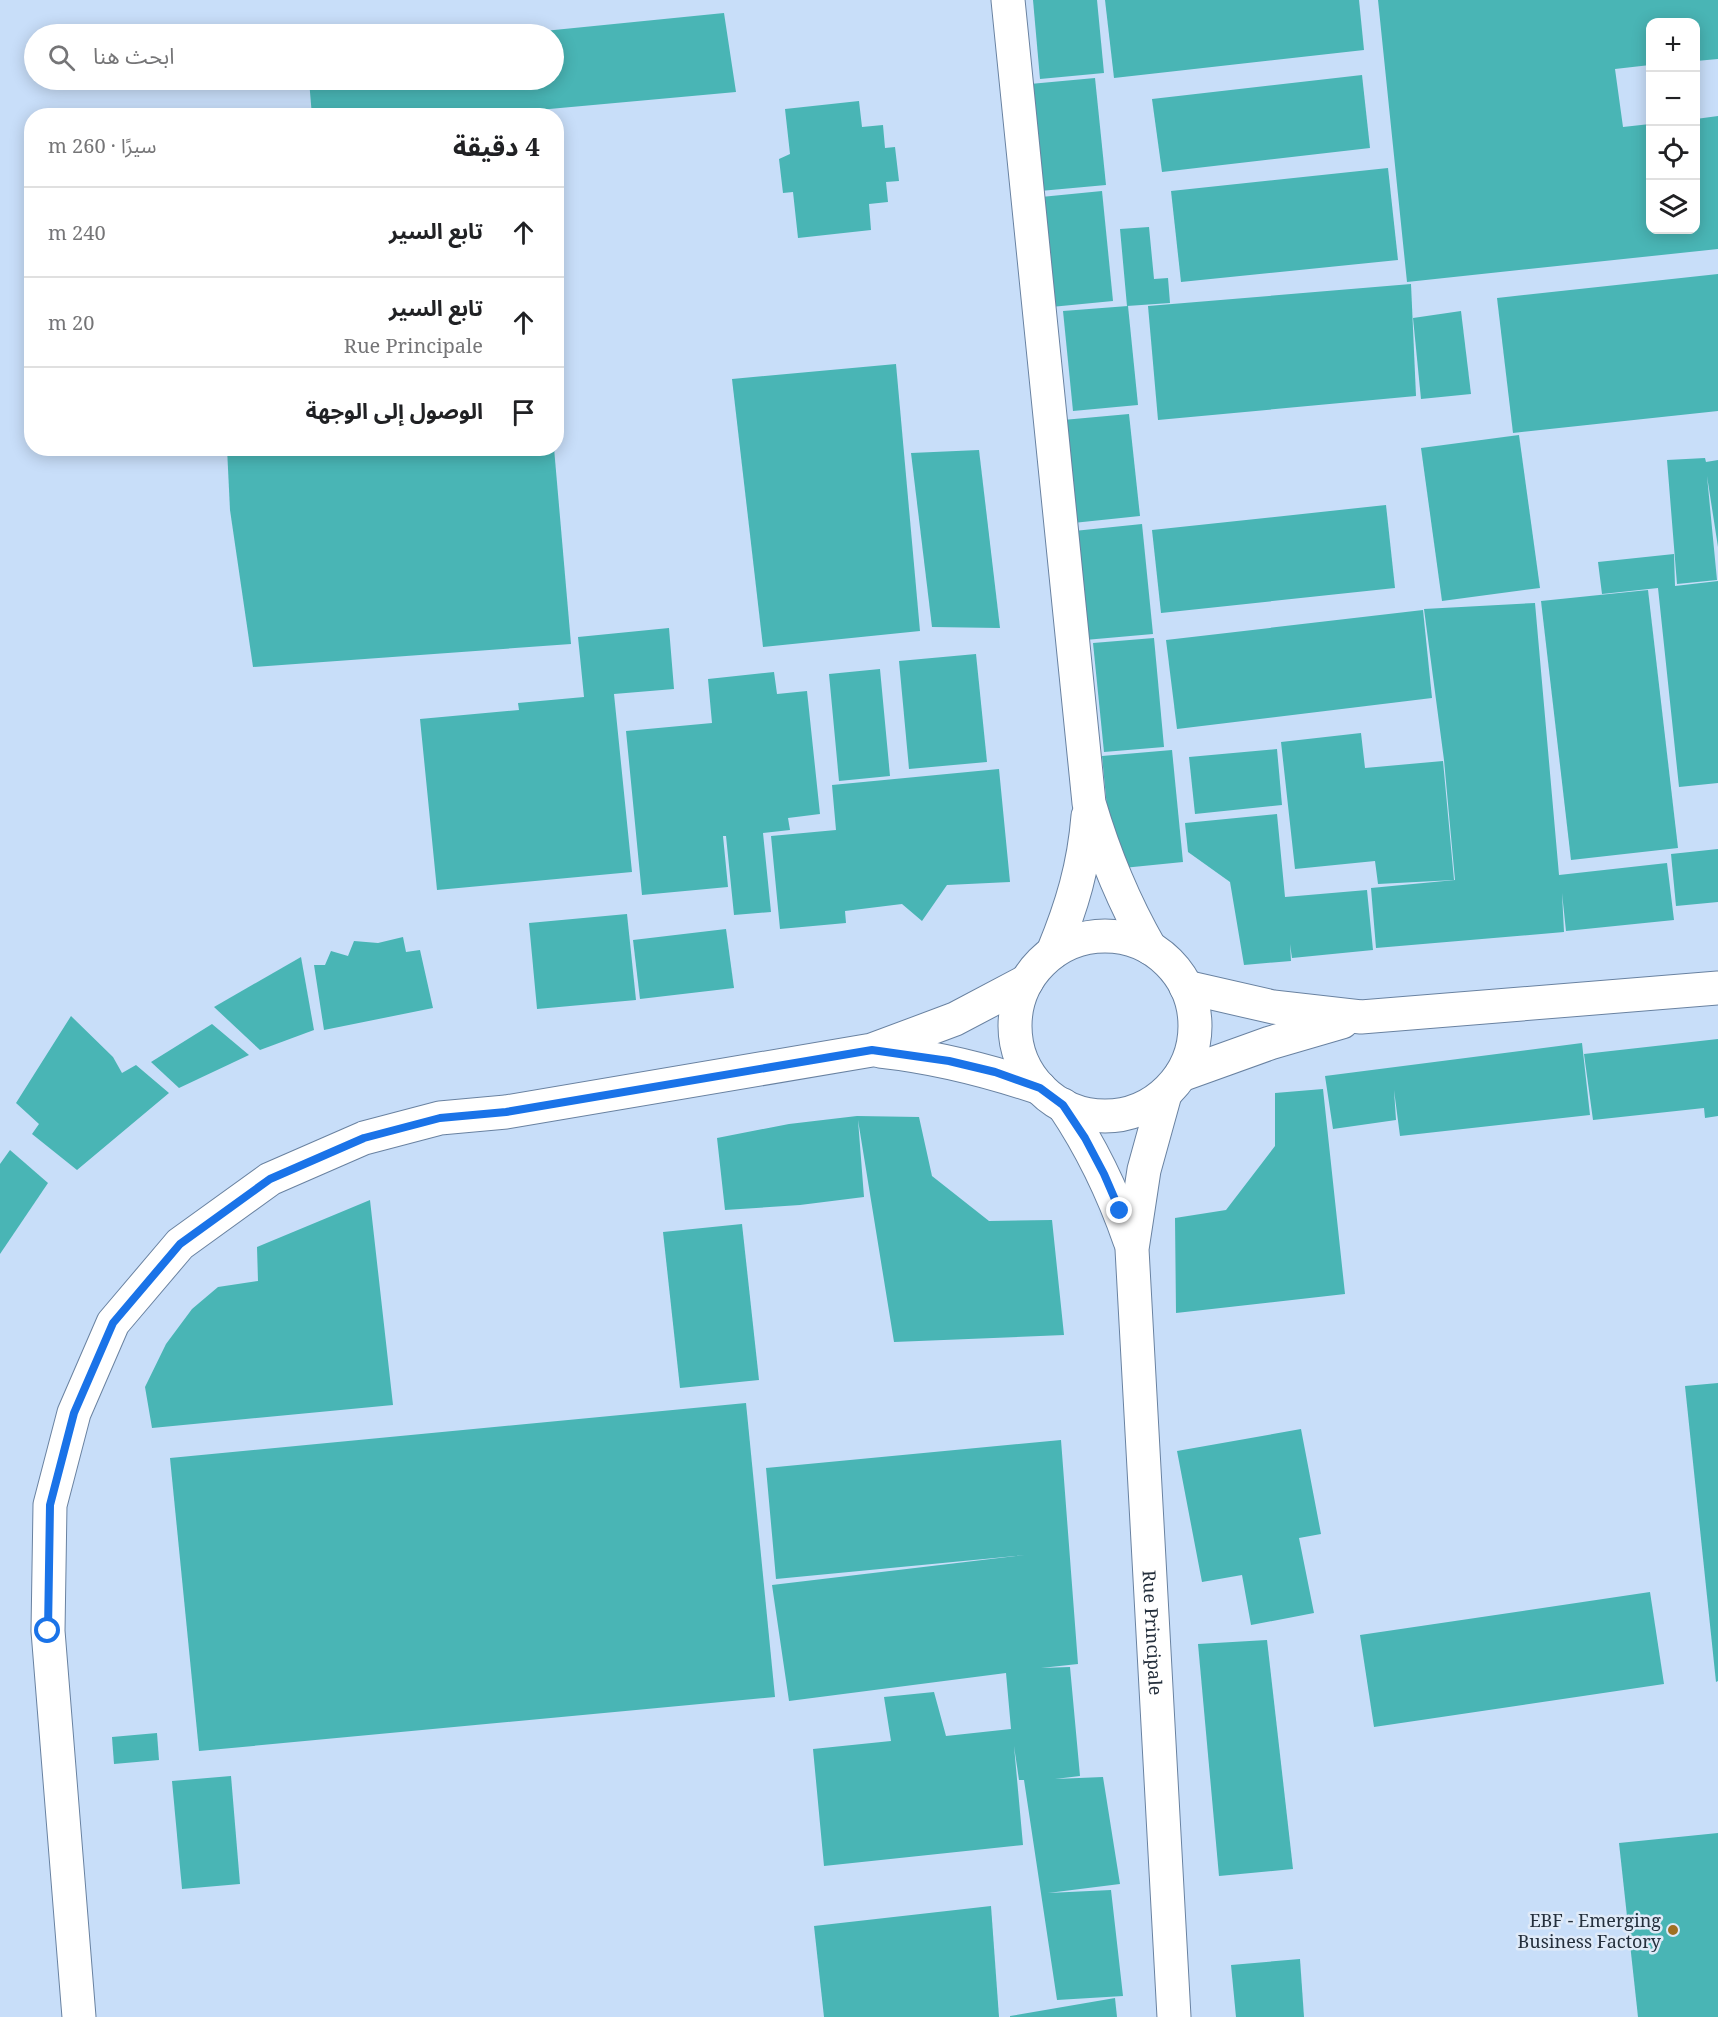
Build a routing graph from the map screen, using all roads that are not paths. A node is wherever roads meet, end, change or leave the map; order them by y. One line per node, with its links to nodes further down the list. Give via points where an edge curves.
1 (1008, 0): 2 (street)
2 (1089, 802): 3 (street, via 1114,878); 4 (street, via 1080,880)
3 (1150, 948): 4 (street, via 1126,938 1101,936 1075,940); 6 (street, via 1171,964)
4 (1053, 952): 5 (street)
5 (1027, 981): 9 (street, via 955,1019); 11 (street, via 1016,1008 1015,1037 1023,1064)
6 (1186, 987): 8 (street, via 1273,1007); 10 (street, via 1195,1031 1191,1054)
7 (1718, 988): 8 (street)
8 (1361, 1017): 10 (street, via 1270,1043)
9 (872, 1050): 11 (street, via 995,1072); 13 (street, via 506,1112 440,1118 364,1138 270,1179 180,1244 113,1323 74,1413 50,1505 48,1631)
10 (1173, 1085): 11 (street, via 1142,1108 1116,1115 1089,1114); 12 (street, Rue Principale, via 1144,1170)
11 (1052, 1097): 12 (street, Rue Principale, via 1085,1138 1104,1174)
12 (1132, 1249): 14 (street, Rue Principale)
13 (78, 2017)
14 (1174, 2017)

